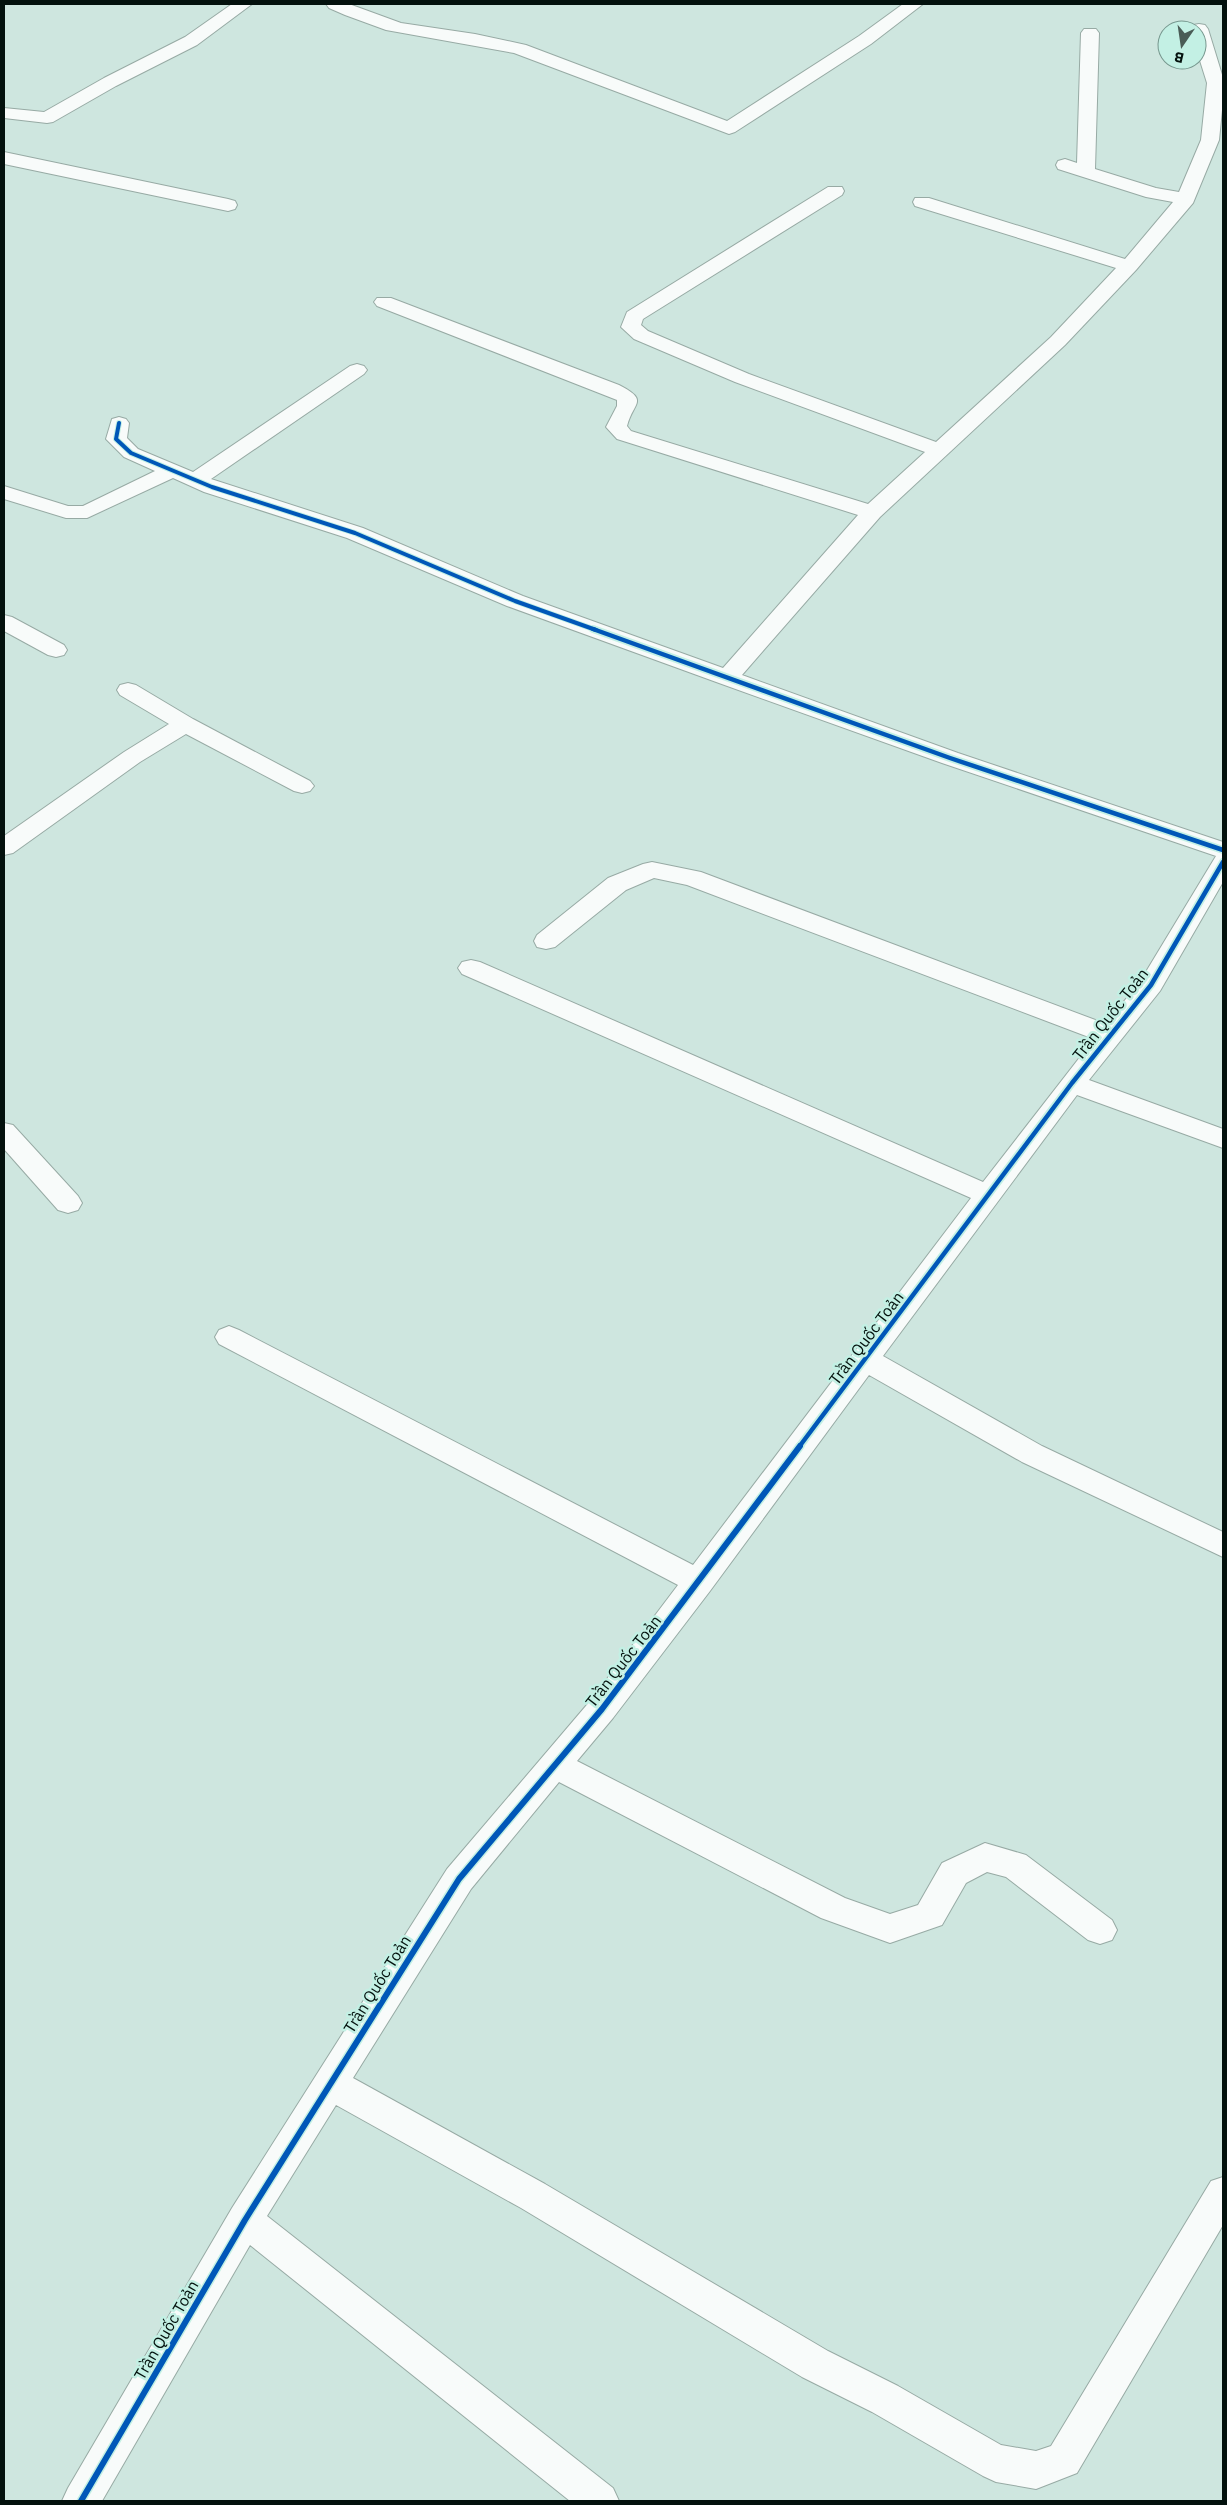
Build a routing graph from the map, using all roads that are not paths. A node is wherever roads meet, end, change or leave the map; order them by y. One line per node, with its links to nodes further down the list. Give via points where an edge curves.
1 (243, 4): 6 (street, via 191,41 47,118)
2 (335, 4): 3 (street, via 399,28 492,41 520,49 729,128 865,40)
3 (914, 4)
4 (1090, 33): 9 (street)
5 (1207, 54): 11 (street, via 1216,83 1210,140)
6 (4, 113)
7 (4, 158): 13 (street)
8 (1065, 164): 9 (street)
9 (1086, 171): 11 (street, via 1153,193)
10 (835, 191): 18 (street, via 634,316 631,327 641,335 742,378)
11 (1186, 199): 14 (street)
12 (922, 202): 14 (street)
13 (228, 205)
14 (1129, 266): 18 (street, via 1058,341)
15 (384, 302): 22 (street, via 627,397 629,403 617,418 616,427 624,435)
16 (357, 370): 20 (street)
17 (119, 423): 19 (street, via 116,440 131,453)
18 (940, 450): 22 (street)
19 (172, 471): 20 (street); 21 (street, via 81,512 66,512)
20 (195, 480): 25 (street, via 355,533 515,601)
21 (4, 492)
22 (872, 512): 25 (street)
23 (4, 622): 24 (street)
24 (56, 650)
25 (727, 678): 30 (street, via 959,762)
26 (128, 690): 27 (street)
27 (185, 724): 28 (street); 29 (street)
28 (302, 786)
29 (5, 844)
30 (1223, 850)
31 (1223, 862): 34 (street, Trần Quốc Toản, via 1151,985)
32 (546, 941): 34 (street, via 617,884 652,870 692,878)
33 (471, 968): 38 (street)
34 (1110, 1035): 35 (street, Trần Quốc Toản)
35 (1072, 1083): 37 (street); 38 (street, Trần Quốc Toản)
36 (4, 1132): 39 (street)
37 (1223, 1139)
38 (988, 1195): 41 (street, Trần Quốc Toản)
39 (68, 1203)
40 (229, 1337): 43 (street)
41 (864, 1359): 42 (street, via 1032,1454); 43 (street, Trần Quốc Toản)
42 (1223, 1545)
43 (699, 1582): 44 (street, Trần Quốc Toản)
44 (555, 1765): 45 (street, via 833,1908 890,1930 930,1915 954,1873 985,1857 1015,1865); 46 (street, Trần Quốc Toản, via 459,1879)
45 (1100, 1930)
46 (329, 2083): 47 (street, via 533,2196 815,2364 885,2399 996,2463 1036,2470 1064,2460); 48 (street, Trần Quốc Toản)
47 (1223, 2194)
48 (245, 2220): 49 (street, Trần Quốc Toản); 50 (street)
49 (81, 2501)
50 (600, 2501)

